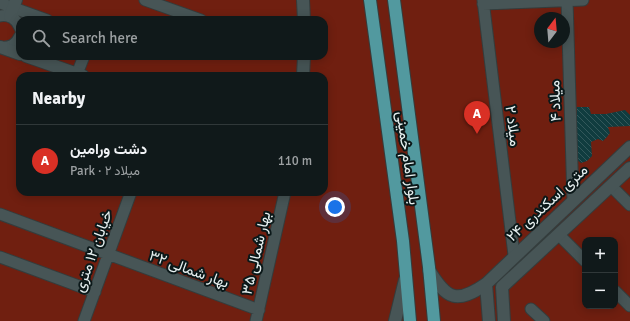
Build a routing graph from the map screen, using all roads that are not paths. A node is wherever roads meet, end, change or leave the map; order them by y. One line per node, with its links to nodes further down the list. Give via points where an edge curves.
1 (145, 0): 11 (street)
2 (302, 0): 12 (main road)
3 (370, 0): 37 (main road, بلوار امام خمینی)
4 (394, 0): 36 (main road, بلوار امام خمینی)
5 (583, 0): 6 (street)
6 (567, 1): 7 (street); 28 (street, میلاد ۴)
7 (483, 2): 33 (street, میلاد ۲)
8 (0, 3): 9 (street)
9 (10, 10): 10 (street); 13 (street)
10 (32, 16)
11 (190, 16)
12 (304, 16)
13 (16, 21)
14 (16, 42): 15 (street, via 12,46)
15 (0, 47): 16 (main road)
16 (16, 53)
17 (37, 60): 20 (main road)
18 (83, 60): 21 (street)
19 (304, 60): 22 (main road)
20 (71, 72)
21 (81, 72)
22 (303, 72)
23 (630, 147): 28 (main road, ۲۴ متری اسکندری)
24 (630, 168): 25 (main road, ۲۴ متری اسکندری)
25 (611, 186): 29 (street); 31 (main road, ۲۴ متری اسکندری)
26 (130, 196): 32 (street, خیابان ۱۲ متری)
27 (284, 196): 43 (street, بهار شمالی ۳۵)
28 (573, 200): 33 (main road, ۲۴ متری اسکندری)
29 (630, 205)
30 (0, 214): 32 (street, بهار شمالی ۳۲)
31 (559, 235): 35 (street); 50 (main road, ۲۴ متری اسکندری, via 502,287)
32 (108, 256): 39 (street, خیابان ۱۲ متری); 43 (street, بهار شمالی ۳۲)
33 (514, 256): 38 (main road, ۲۴ متری اسکندری)
34 (0, 257): 39 (street)
35 (582, 258)
36 (429, 270): 38 (main road, ۲۴ متری اسکندری, via 438,285 459,297 470,295); 48 (main road, بلوار امام خمینی)
37 (406, 276): 46 (main road); 47 (main road, بلوار امام خمینی)
38 (486, 284): 49 (main road)
39 (95, 292): 44 (street, خیابان ۱۲ متری)
40 (618, 294): 41 (street)
41 (630, 306)
42 (531, 308): 51 (street)
43 (259, 310): 45 (street, بهار شمالی ۳۵)
44 (84, 321)
45 (256, 321)
46 (395, 321)
47 (410, 321)
48 (434, 321)
49 (489, 321)
50 (504, 321)
51 (544, 321)

